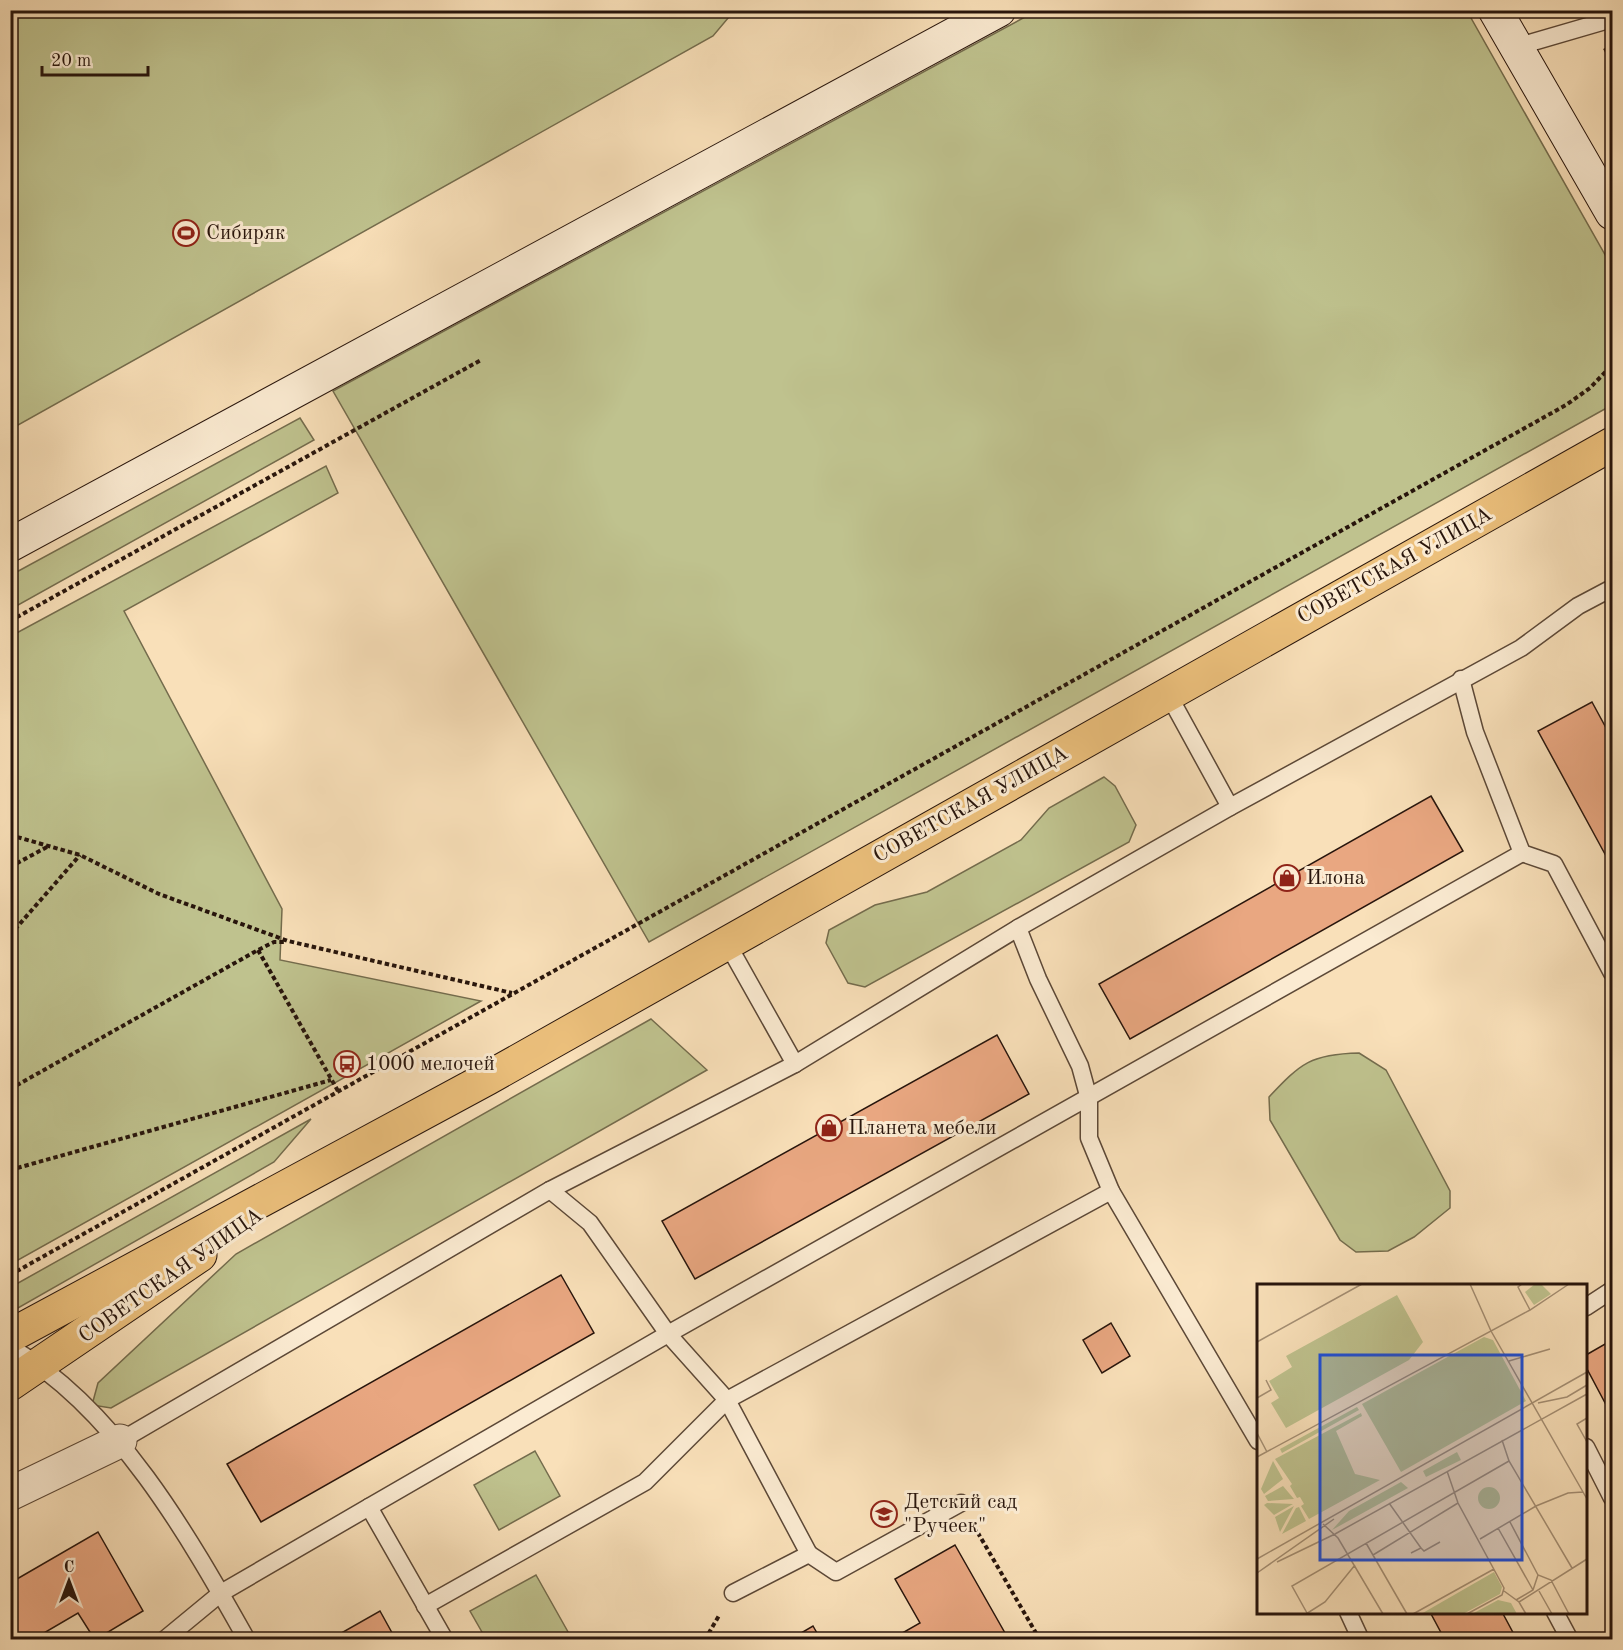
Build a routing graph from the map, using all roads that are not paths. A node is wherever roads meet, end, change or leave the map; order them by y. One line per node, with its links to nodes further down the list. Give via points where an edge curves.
1 (999, 10): 7 (main road)
2 (1494, 10): 4 (main road)
3 (1612, 19): 4 (lane)
4 (1516, 47): 5 (main road)
5 (1612, 213)
6 (1612, 444): 10 (main road, СОВЕТСКАЯ УЛИЦА)
7 (10, 544)
8 (1612, 588): 9 (lane, via 1578,606 1521,648)
9 (1461, 679): 11 (lane); 12 (lane, via 1475,732)
10 (1168, 694): 11 (lane); 14 (main road, СОВЕТСКАЯ УЛИЦА)
11 (1230, 807): 13 (lane)
12 (1522, 853): 15 (lane, via 1554,864); 17 (lane)
13 (1018, 928): 16 (lane); 17 (lane, via 1080,1066)
14 (727, 943): 16 (lane); 18 (main road, СОВЕТСКАЯ УЛИЦА)
15 (1612, 973)
16 (795, 1064): 19 (lane)
17 (1089, 1099): 20 (lane, via 1089,1138); 23 (lane)
18 (329, 1165): 24 (main road, СОВЕТСКАЯ УЛИЦА); 26 (main road, СОВЕТСКАЯ УЛИЦА)
19 (550, 1190): 23 (lane, via 590,1223); 30 (lane)
20 (1111, 1191): 28 (lane); 29 (lane)
21 (1612, 1290): 22 (lane)
22 (1587, 1306)
23 (668, 1334): 28 (lane); 35 (lane)
24 (10, 1336)
25 (10, 1347): 26 (lane)
26 (42, 1365): 27 (main road, СОВЕТСКАЯ УЛИЦА); 30 (lane)
27 (10, 1384)
28 (728, 1400): 36 (lane); 39 (lane, via 645,1482)
29 (1257, 1439)
30 (120, 1441): 32 (main road); 37 (lane)
31 (1587, 1449): 33 (lane)
32 (10, 1494)
33 (1612, 1498)
34 (961, 1503): 36 (lane, via 836,1572)
35 (369, 1508): 37 (lane); 39 (lane)
36 (808, 1554): 38 (lane)
37 (221, 1593): 42 (lane); 43 (lane)
38 (733, 1593)
39 (425, 1606): 44 (lane)
40 (1349, 1614): 45 (lane)
41 (1556, 1614): 46 (lane)
42 (164, 1640)
43 (247, 1640)
44 (445, 1640)
45 (1361, 1640)
46 (1570, 1640)

